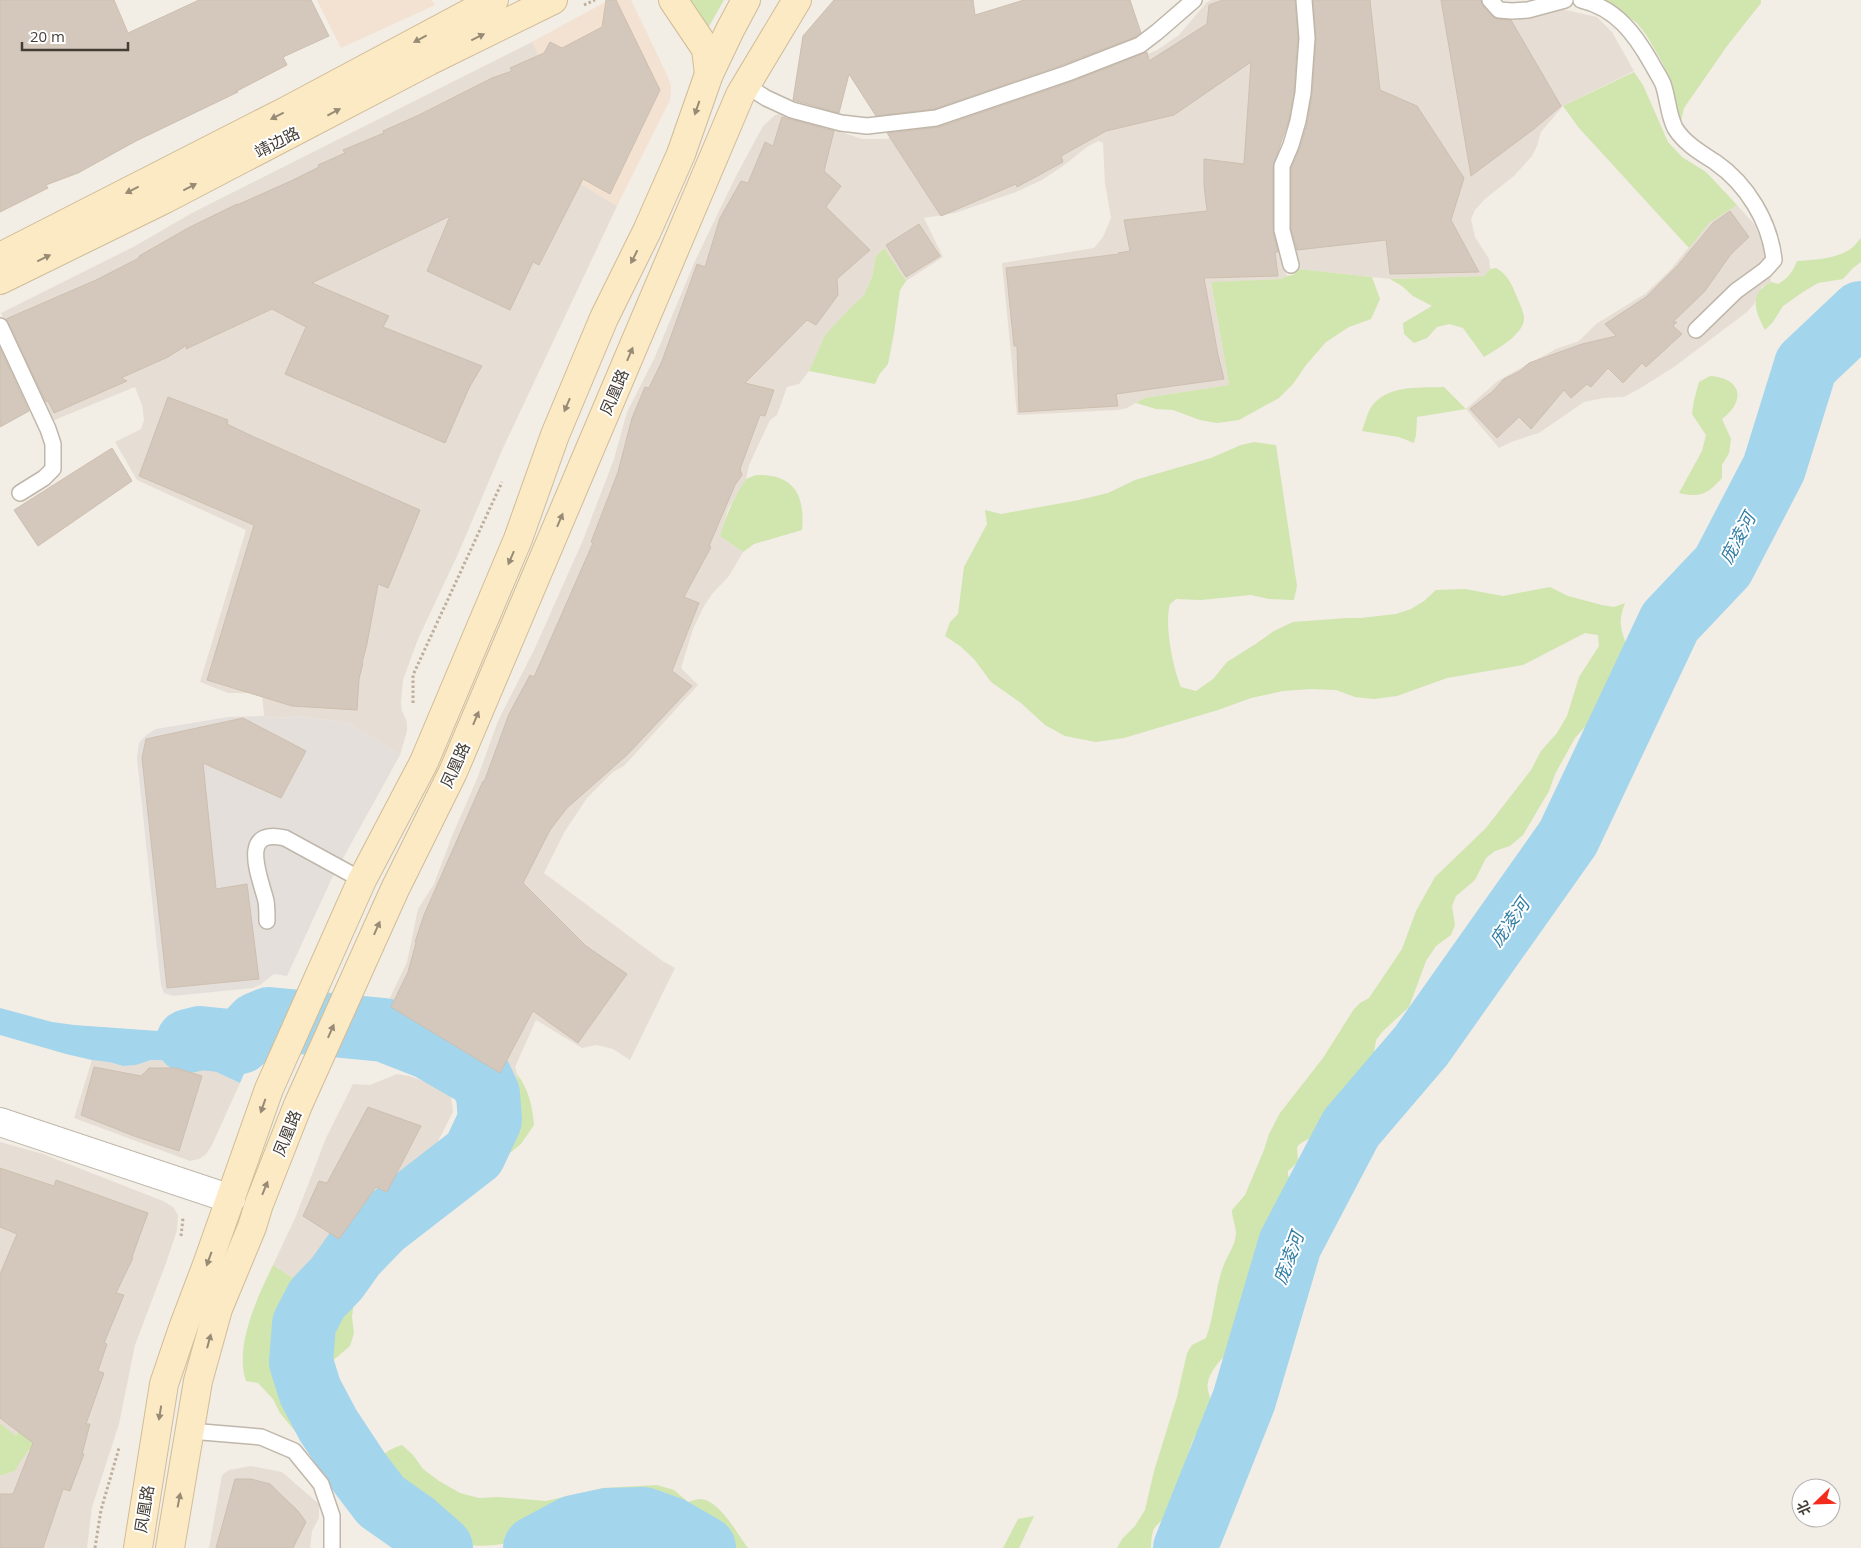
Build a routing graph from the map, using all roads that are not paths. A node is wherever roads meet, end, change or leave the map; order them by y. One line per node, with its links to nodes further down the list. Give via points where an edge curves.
1 (494, 0): 13 (main road, 靖边路, one-way to 13, via 288,110)
2 (553, 0): 15 (main road, 靖边路, one-way to 2)
3 (672, 0): 11 (main road, via 706,49)
4 (746, 0): 11 (main road, 凤凰路)
5 (796, 0): 12 (main road, 凤凰路)
6 (1194, 0): 12 (lane, via 1140,45 936,118 866,126 841,123 792,110)
7 (1304, 0): 14 (lane, via 1307,38 1303,93 1282,166 1282,230)
8 (1490, 0): 9 (lane, via 1499,10 1512,12)
9 (1565, 0)
10 (1581, 0): 17 (lane, via 1602,7 1632,32 1662,83 1676,128 1696,150 1733,176 1758,211 1772,244 1774,260)
11 (709, 74): 19 (main road, 凤凰路, one-way to 19, via 681,154 604,318 555,435 518,539 428,754)
12 (746, 85): 23 (main road, 凤凰路, one-way to 12, via 198,1381 218,1309 298,1106 394,889 453,772)
13 (0, 257)
14 (1291, 265)
15 (0, 280)
16 (0, 326): 18 (lane, via 53,444 53,469)
17 (1696, 330)
18 (20, 493)
19 (362, 880): 20 (lane, via 285,838 272,835 261,840 255,853); 22 (main road, 凤凰路, one-way to 22, via 281,1060)
20 (267, 921)
21 (0, 1122): 22 (street)
22 (231, 1199): 24 (main road, 凤凰路, one-way to 24, via 164,1384)
23 (190, 1431): 25 (main road, 凤凰路, one-way to 23); 26 (lane, via 261,1437 294,1450 321,1484 332,1516)
24 (138, 1548)
25 (170, 1548)
26 (332, 1548)

